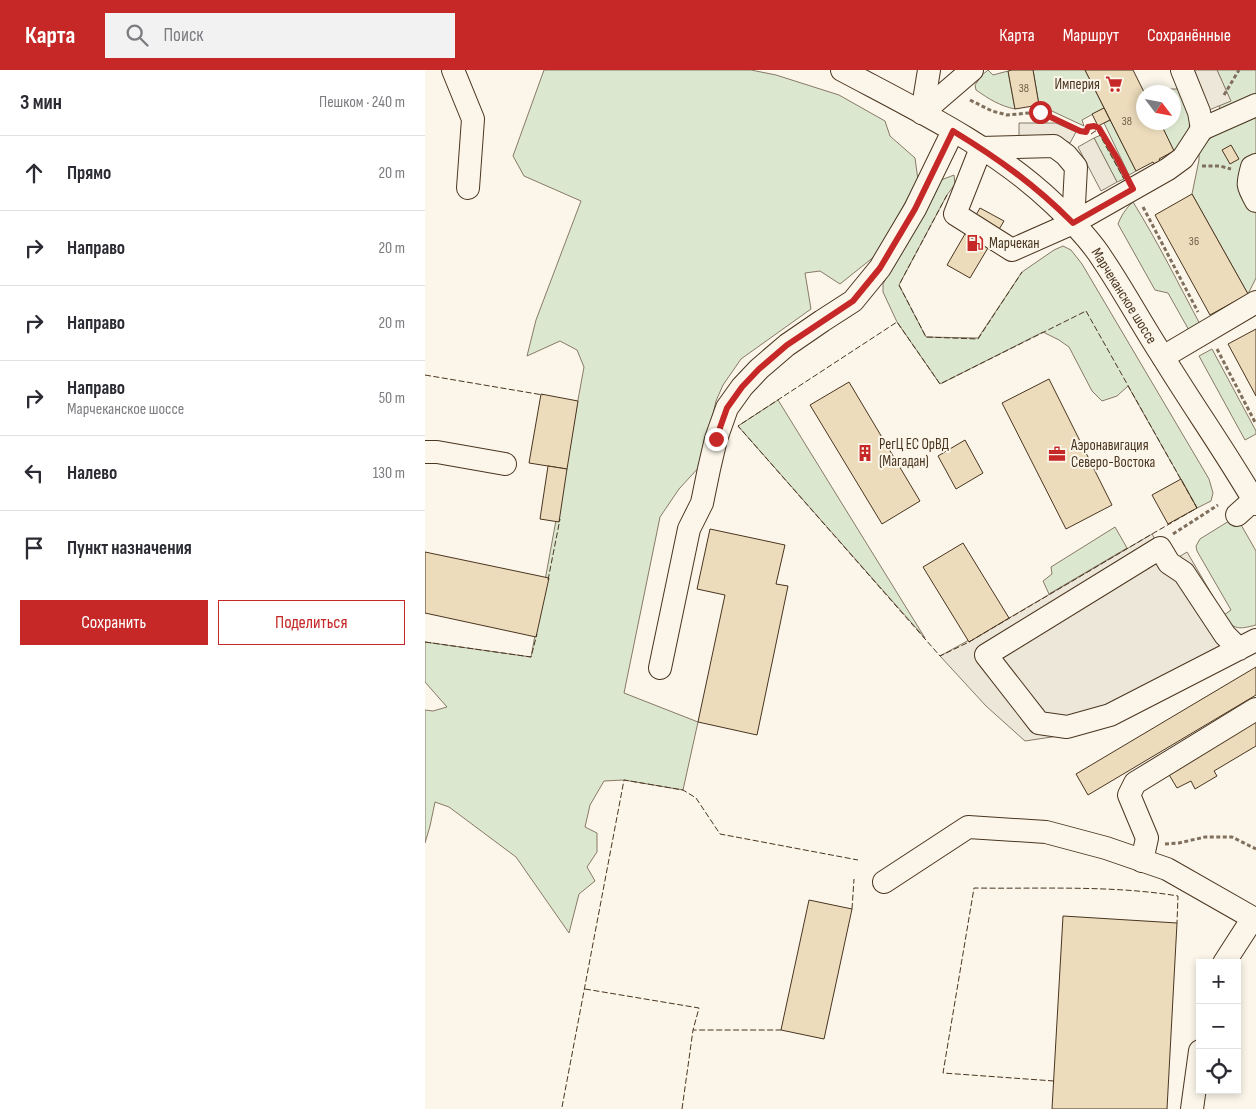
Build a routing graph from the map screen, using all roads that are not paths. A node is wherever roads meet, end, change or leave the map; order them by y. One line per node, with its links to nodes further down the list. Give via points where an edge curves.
1 (453, 70): 12 (street, via 473,120)
2 (842, 70): 7 (street, Марчеканское шоссе)
3 (929, 70): 7 (street)
4 (972, 70): 7 (street)
5 (1182, 70): 8 (street, via 1199,112)
6 (1256, 105): 8 (street)
7 (922, 113): 9 (street, Марчеканское шоссе)
8 (1202, 129): 14 (street, via 1177,163)
9 (953, 131): 10 (street, Марчеканское шоссе); 21 (street, via 915,209 880,268 853,301 787,345 759,369 727,408 716,439 702,502 689,529)
10 (981, 148): 14 (street, Марчеканское шоссе, via 1031,184); 14 (street, via 1054,146 1066,155 1076,167); 14 (street, via 955,214 1012,250)
11 (1254, 166): 13 (street, via 1248,184)
12 (468, 188)
13 (1256, 201)
14 (1073, 223): 16 (street, Марчеканское шоссе, via 1103,259)
15 (1256, 302): 16 (street)
16 (1163, 357): 19 (street, Марчеканское шоссе)
17 (425, 452): 18 (street)
18 (505, 464)
19 (1246, 504)
20 (1248, 644): 20 (street, via 1110,715 1067,727 1039,723 986,655 1160,548 1169,563 1184,572 1225,635)
21 (660, 668)
22 (1256, 709): 23 (street, via 1135,783 1129,796 1147,838)
23 (1142, 861): 24 (street, via 1046,832 968,827); 25 (street, via 1167,869)
24 (885, 882)
25 (1255, 918): 26 (street)
26 (1227, 959)
27 (1196, 1080): 28 (street)
28 (1192, 1109)

